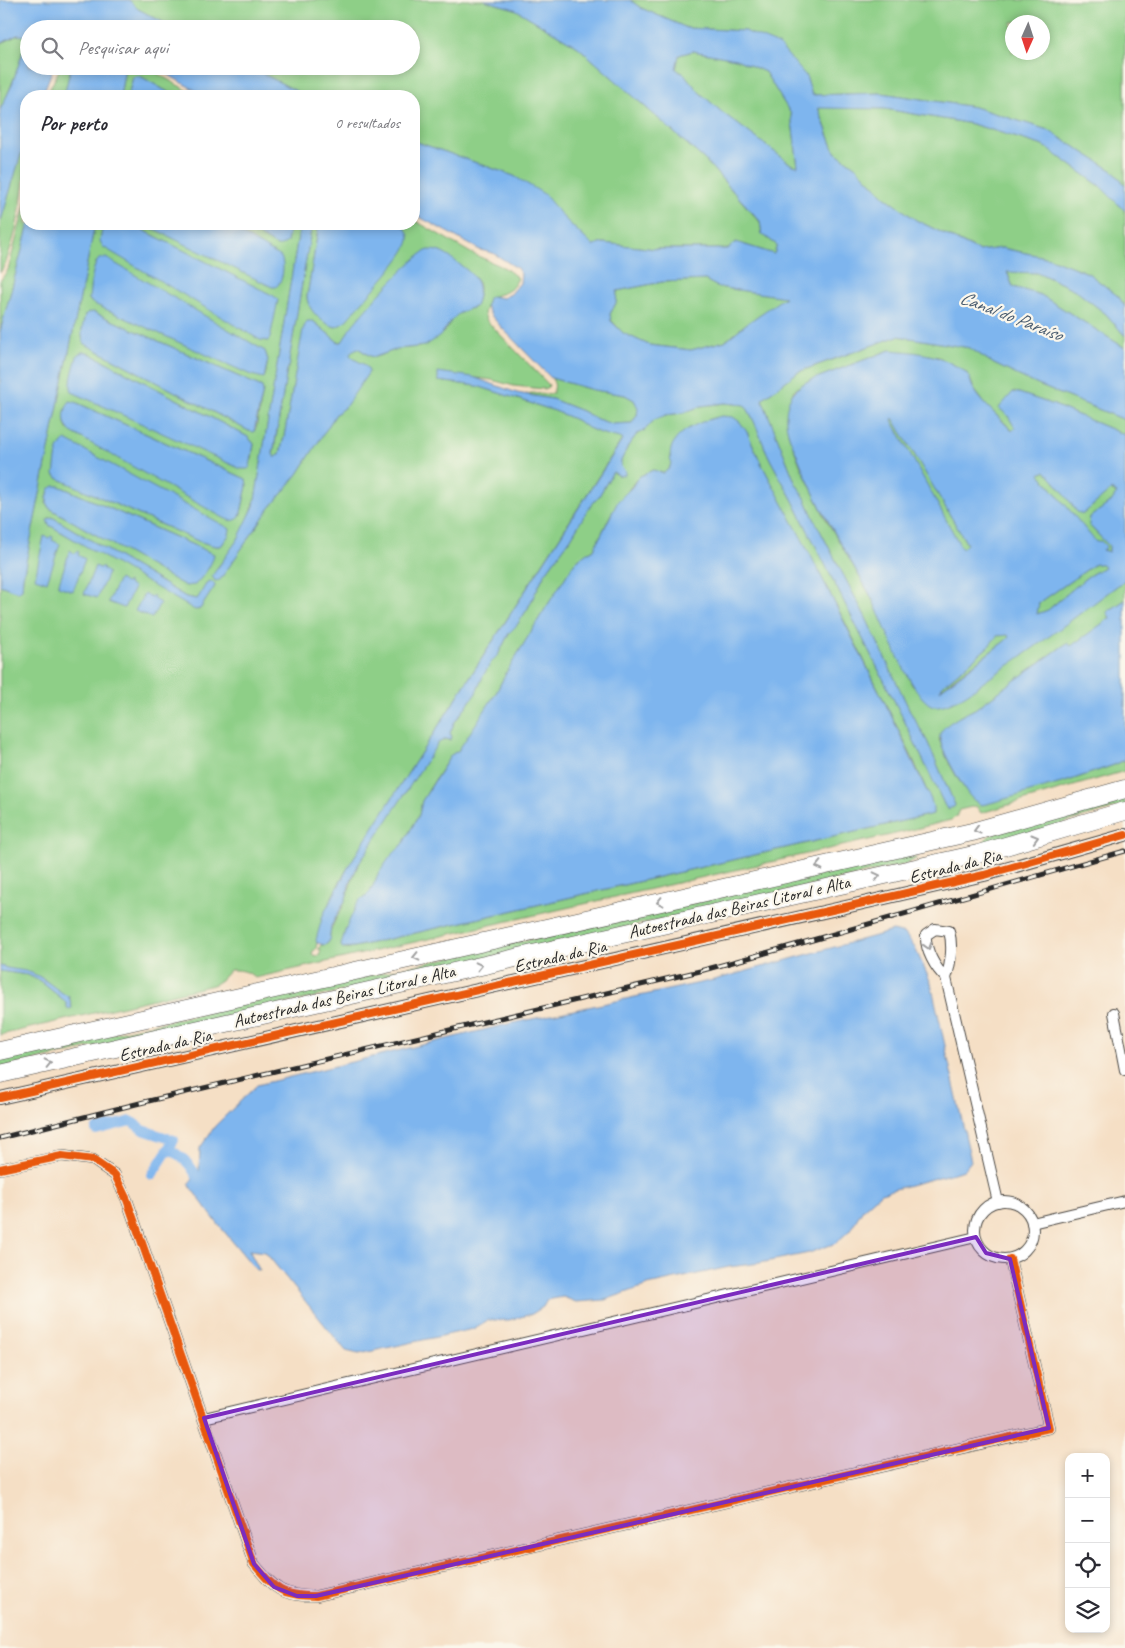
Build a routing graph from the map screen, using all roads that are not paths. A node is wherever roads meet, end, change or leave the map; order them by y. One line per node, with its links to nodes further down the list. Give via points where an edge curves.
1 (1125, 789): 6 (highway, Autoestrada das Beiras Litoral e Alta, one-way to 6, via 972,832)
2 (1125, 811): 8 (highway, Autoestrada das Beiras Litoral e Alta, one-way to 2, via 978,854)
3 (1125, 835): 9 (street, Estrada da Ria, via 882,899)
4 (946, 978): 12 (street)
5 (1114, 1013): 7 (street)
6 (0, 1051)
7 (1125, 1070)
8 (0, 1074)
9 (0, 1098)
10 (0, 1169): 16 (street, via 62,1156 93,1160 115,1175 127,1200)
11 (1125, 1201): 13 (street)
12 (998, 1202): 13 (street, via 1011,1202 1022,1208); 14 (street, via 986,1207 978,1218)
13 (1032, 1223): 15 (street, via 1030,1243 1022,1253)
14 (976, 1237): 15 (street, via 986,1253 997,1259); 16 (street)
15 (1010, 1259): 16 (street, via 1049,1428 316,1596 297,1596 274,1587 254,1564)
16 (204, 1418)

